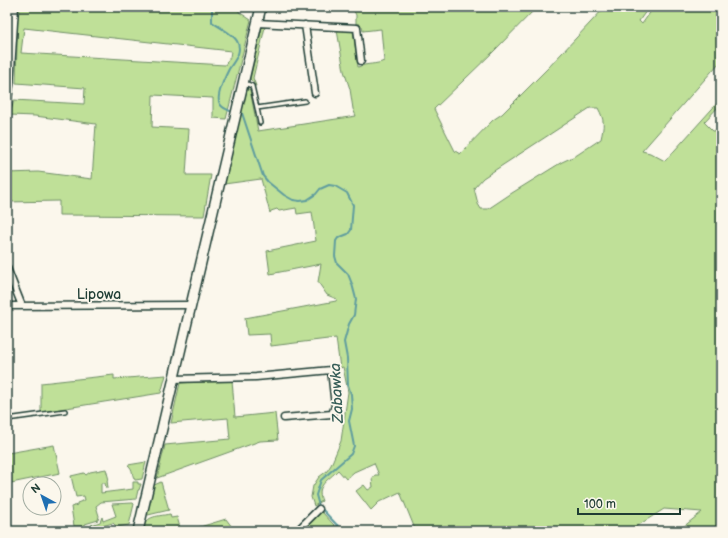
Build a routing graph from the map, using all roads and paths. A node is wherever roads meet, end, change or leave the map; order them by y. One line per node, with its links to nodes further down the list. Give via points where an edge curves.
1 (15, 7): 9 (street)
2 (261, 7): 3 (main road)
3 (257, 22): 4 (street); 6 (main road)
4 (305, 25): 5 (street, via 357,28); 7 (street)
5 (361, 61)
6 (243, 82): 10 (lane, via 252,86); 13 (main road)
7 (315, 93)
8 (305, 101): 10 (lane)
9 (7, 107)
10 (257, 108): 11 (lane)
11 (260, 123)
12 (7, 268): 15 (street)
13 (191, 305): 15 (street, Lipowa); 16 (main road)
14 (7, 306): 15 (street, Lipowa)
15 (22, 306)
16 (174, 379): 18 (street, via 256,377 331,370 335,406 332,414); 21 (main road)
17 (65, 411): 19 (lane)
18 (284, 418)
19 (7, 420)
20 (320, 508): 22 (street)
21 (138, 531)
22 (297, 531)

